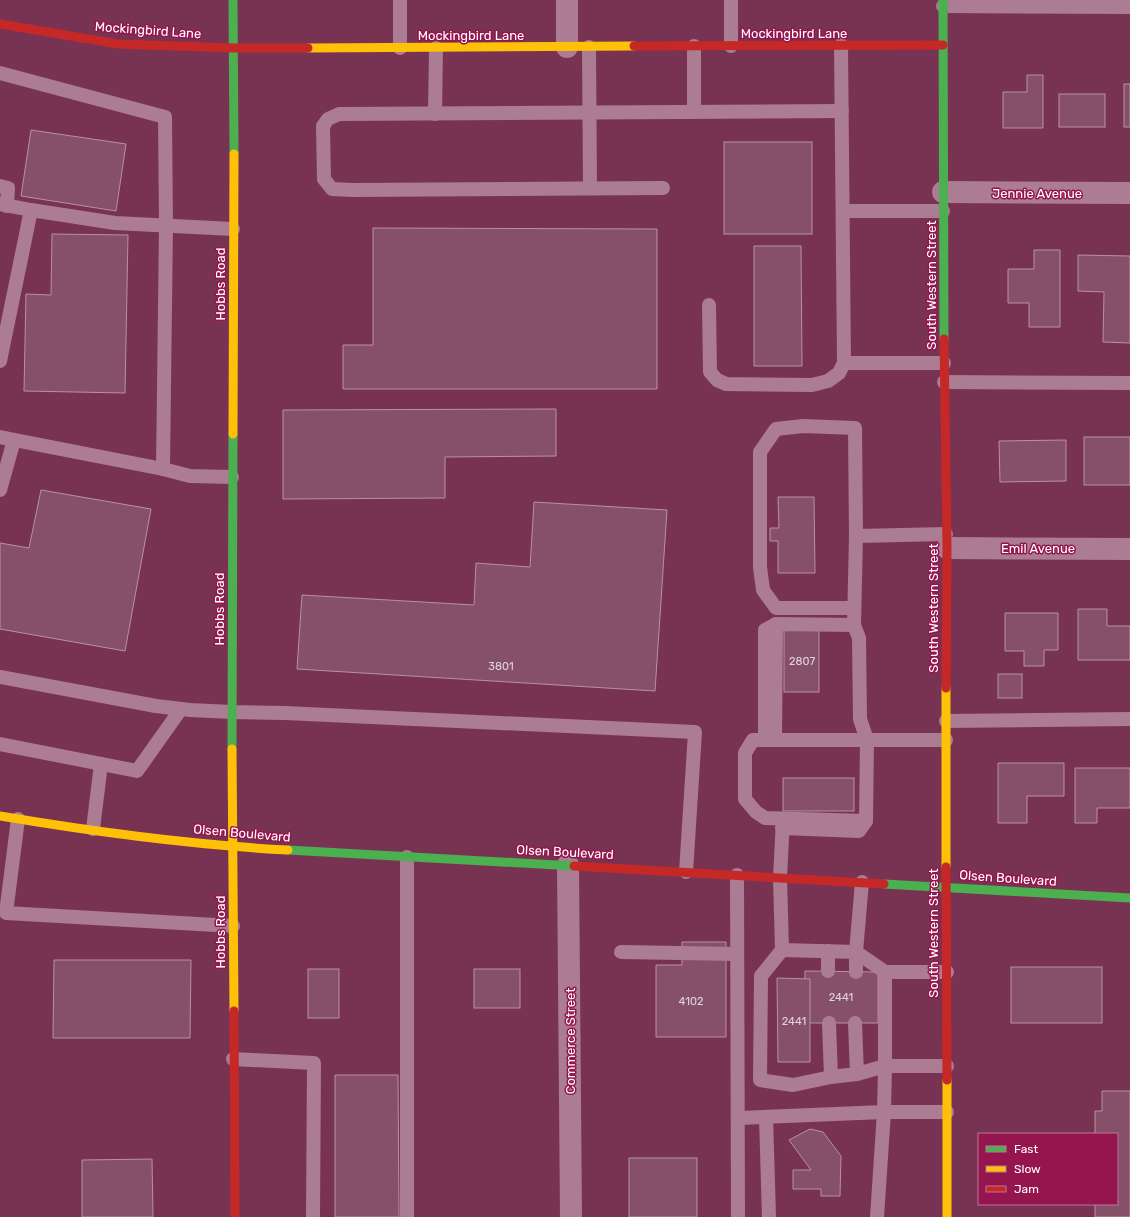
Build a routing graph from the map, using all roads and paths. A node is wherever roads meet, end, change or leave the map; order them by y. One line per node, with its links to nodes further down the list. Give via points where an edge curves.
1 (233, 0): 14 (main road, Hobbs Road)
2 (400, 0): 15 (lane)
3 (567, 0): 12 (street)
4 (731, 0): 11 (lane)
5 (943, 3): 6 (lane); 9 (main road, South Western Street)
6 (1130, 7)
7 (0, 24): 14 (main road, Mockingbird Lane, via 118,44)
8 (841, 45): 9 (main road, Mockingbird Lane); 11 (main road, Mockingbird Lane); 18 (lane)
9 (943, 45): 26 (main road, South Western Street)
10 (694, 46): 11 (main road, Mockingbird Lane); 13 (main road, Mockingbird Lane); 19 (lane)
11 (731, 46)
12 (567, 47): 13 (main road, Mockingbird Lane); 16 (main road, Mockingbird Lane)
13 (588, 47): 20 (lane)
14 (234, 48): 15 (main road, Mockingbird Lane); 31 (main road, Hobbs Road)
15 (400, 48): 16 (main road, Mockingbird Lane)
16 (436, 48): 21 (lane)
17 (0, 73): 30 (lane, via 165,117)
18 (842, 111): 19 (lane); 29 (lane)
19 (694, 112): 20 (lane)
20 (590, 113): 21 (lane); 23 (lane)
21 (435, 114): 23 (lane, via 339,114 328,119 323,126 324,179 332,189 346,190)
22 (0, 186): 27 (lane, via 8,188)
23 (590, 188): 24 (lane)
24 (663, 188)
25 (1130, 193): 26 (street, Jennie Avenue)
26 (943, 202): 29 (lane); 35 (main road, South Western Street)
27 (3, 205): 28 (lane)
28 (31, 210): 30 (lane, via 115,223); 33 (lane)
29 (842, 211): 34 (lane)
30 (166, 225): 31 (lane); 39 (lane)
31 (233, 229): 40 (main road, Hobbs Road)
32 (709, 304): 34 (lane, via 710,372 717,380 726,384 812,385 828,381 839,373)
33 (0, 361)
34 (844, 363): 35 (lane)
35 (944, 363): 36 (main road, South Western Street)
36 (944, 382): 37 (lane); 43 (main road, South Western Street)
37 (1130, 383)
38 (7, 439): 39 (lane); 41 (lane)
39 (163, 469): 40 (lane, via 190,476)
40 (232, 477): 49 (main road, Hobbs Road)
41 (0, 490)
42 (856, 536): 43 (lane); 45 (lane); 45 (lane, via 855,428 803,426 776,429 760,452 760,567 763,590 776,608)
43 (946, 541): 44 (street, Emil Avenue); 51 (main road, South Western Street)
44 (1130, 549)
45 (854, 608): 46 (lane)
46 (854, 625): 52 (lane, via 776,624); 53 (lane, via 859,638 860,719)
47 (0, 677): 48 (lane)
48 (181, 709): 49 (lane); 56 (lane, via 137,771)
49 (232, 712): 61 (main road, Hobbs Road); 64 (lane, via 285,712 695,732)
50 (1130, 719): 51 (lane)
51 (946, 721): 54 (main road, South Western Street)
52 (764, 740): 53 (lane); 59 (lane, via 745,753 745,799 765,818)
53 (867, 740): 54 (lane); 59 (lane, via 866,821)
54 (946, 740): 68 (main road, South Western Street)
55 (0, 744): 56 (lane)
56 (101, 764): 60 (lane)
57 (0, 816): 58 (main road, Olsen Boulevard)
58 (18, 819): 60 (main road, Olsen Boulevard); 70 (lane, via 6,913)
59 (783, 824): 66 (lane)
60 (93, 829): 61 (main road, Olsen Boulevard)
61 (233, 847): 62 (main road, Olsen Boulevard); 70 (main road, Hobbs Road)
62 (407, 857): 63 (main road, Olsen Boulevard); 93 (lane)
63 (568, 865): 64 (main road, Olsen Boulevard); 94 (street, Commerce Street)
64 (686, 872): 65 (main road, Olsen Boulevard)
65 (737, 875): 66 (main road, Olsen Boulevard); 75 (lane)
66 (780, 878): 67 (main road, Olsen Boulevard); 71 (lane)
67 (862, 882): 68 (main road, Olsen Boulevard); 74 (lane)
68 (946, 888): 69 (main road, Olsen Boulevard); 79 (main road, South Western Street)
69 (1130, 898)
70 (233, 926): 82 (main road, Hobbs Road)
71 (782, 950): 72 (lane); 86 (lane, via 761,976 760,1080 793,1085)
72 (828, 951): 74 (lane); 76 (lane)
73 (620, 952): 75 (lane)
74 (856, 952): 77 (lane); 78 (lane)
75 (737, 954): 90 (lane)
76 (828, 971)
77 (856, 972)
78 (885, 972): 79 (lane); 83 (lane)
79 (946, 972): 84 (main road, South Western Street)
80 (829, 1023): 86 (lane)
81 (855, 1023): 85 (lane)
82 (233, 1059): 91 (main road, Hobbs Road); 92 (lane, via 314,1063)
83 (885, 1066): 84 (lane); 85 (lane); 87 (lane)
84 (946, 1066): 88 (main road, South Western Street)
85 (857, 1074): 86 (lane)
86 (831, 1077)
87 (884, 1112): 88 (lane); 89 (lane); 97 (lane)
88 (947, 1112): 98 (main road, South Western Street)
89 (766, 1117): 90 (lane); 96 (lane)
90 (738, 1118): 95 (lane)
91 (235, 1217)
92 (313, 1217)
93 (407, 1217)
94 (571, 1217)
95 (738, 1217)
96 (769, 1217)
97 (877, 1217)
98 (947, 1217)

